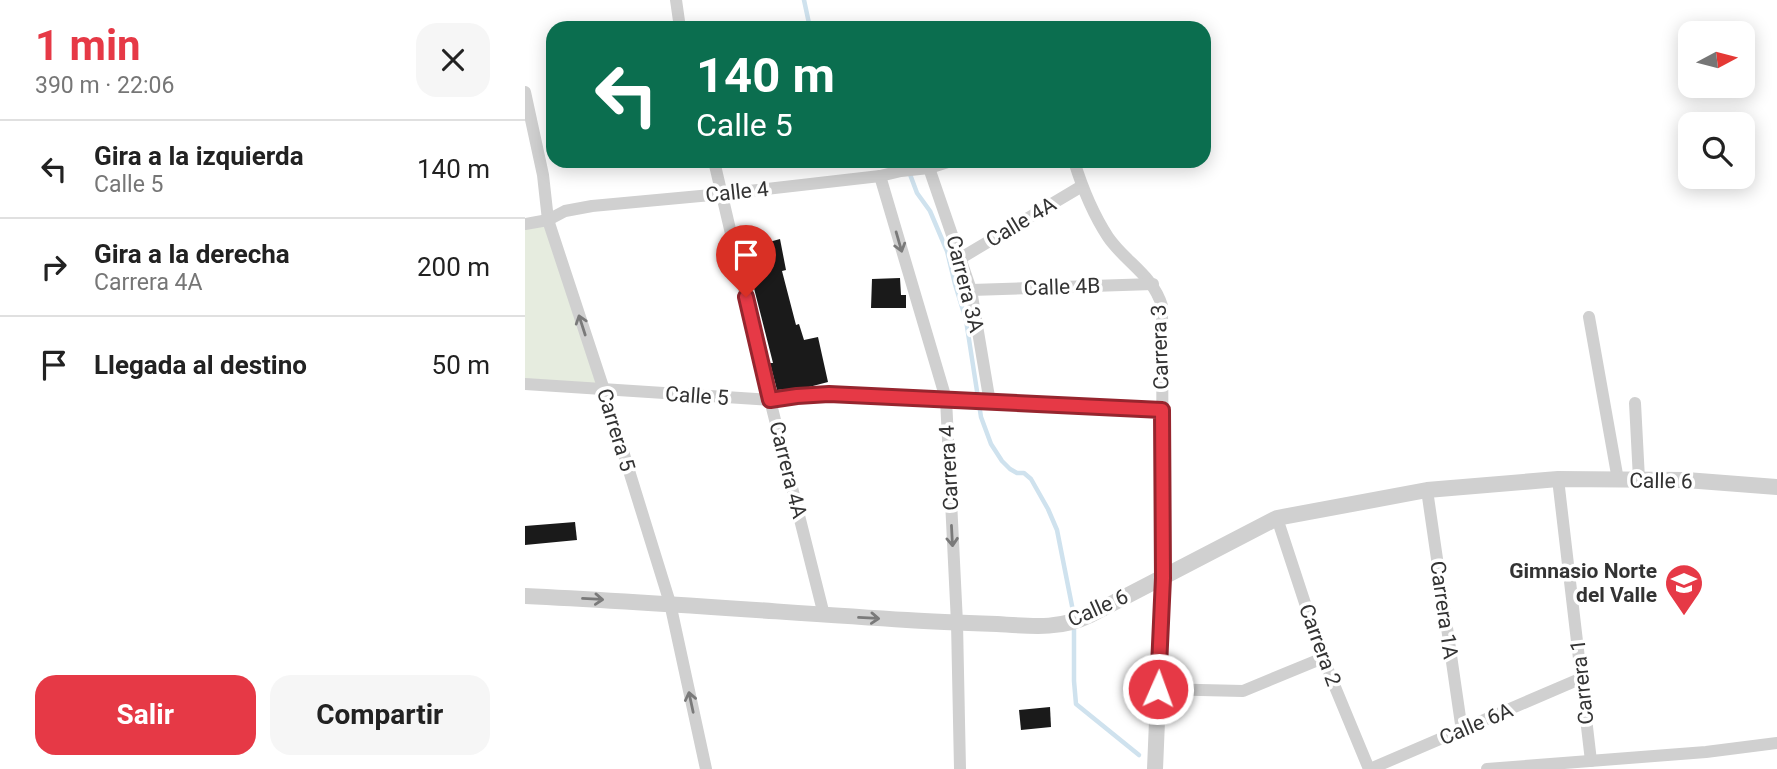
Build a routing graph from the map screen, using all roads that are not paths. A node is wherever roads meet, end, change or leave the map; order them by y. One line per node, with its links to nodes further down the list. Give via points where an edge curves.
1 (676, 0): 2 (street)
2 (679, 21)
3 (525, 92): 11 (street, Carrera 5)
4 (716, 168): 10 (street, Carrera 4A)
5 (928, 168): 7 (street, Calle 4)
6 (1076, 168): 9 (street, Carrera 3)
7 (925, 169): 8 (street, Calle 4); 13 (street, Carrera 3A)
8 (880, 176): 10 (street, Calle 4); 19 (street, Carrera 4, one-way to 19)
9 (1082, 186): 13 (street, Calle 4A); 14 (street, Carrera 3, via 1108,236)
10 (722, 194): 11 (street, Calle 4, via 592,205); 20 (street, Carrera 4A)
11 (548, 220): 12 (street, Calle 4); 18 (street, Carrera 5, one-way to 11)
12 (525, 224)
13 (961, 258): 15 (street, Carrera 3A)
14 (1153, 285): 15 (street, Calle 4B); 23 (street, Carrera 3, via 1162,306)
15 (971, 290): 21 (street, Carrera 3A)
16 (1589, 317): 26 (street)
17 (525, 384): 18 (street, Calle 5)
18 (604, 390): 20 (street, Calle 5); 32 (street, Carrera 5)
19 (946, 399): 20 (street, Calle 5, via 829,394); 21 (street, Calle 5); 34 (street, Carrera 4, one-way to 34)
20 (770, 400): 33 (street, Carrera 4A)
21 (987, 403): 23 (street, Calle 5)
22 (1635, 403): 25 (street)
23 (1162, 410): 30 (street, Carrera 3)
24 (1558, 479): 26 (street, Calle 6); 28 (street, Calle 6); 36 (street, Carrera 1)
25 (1639, 479): 26 (street, Calle 6); 27 (street, Calle 6)
26 (1618, 480)
27 (1777, 487)
28 (1427, 489): 29 (street, Calle 6); 38 (street, Carrera 1A)
29 (1277, 518): 30 (street, Calle 6); 35 (street, Carrera 2)
30 (1163, 578): 34 (street, Calle 6, via 1072,623); 37 (street, Carrera 3)
31 (525, 596): 32 (street, Calle 6, one-way to 32)
32 (670, 603): 33 (street, Calle 6); 42 (street, Carrera 5, one-way to 32)
33 (824, 615): 34 (street, Calle 6, one-way to 34)
34 (957, 623): 43 (street, Carrera 4)
35 (1323, 658): 37 (street, via 1244,691); 45 (street, Carrera 2)
36 (1582, 678): 38 (street, Calle 6A); 40 (street, Carrera 1)
37 (1158, 689): 44 (street, Carrera 3)
38 (1462, 730): 45 (street, Calle 6A)
39 (1777, 743): 41 (street)
40 (1591, 761): 41 (street); 46 (street)
41 (1645, 763)
42 (706, 769)
43 (960, 769)
44 (1155, 769)
45 (1370, 769)
46 (1487, 769)

